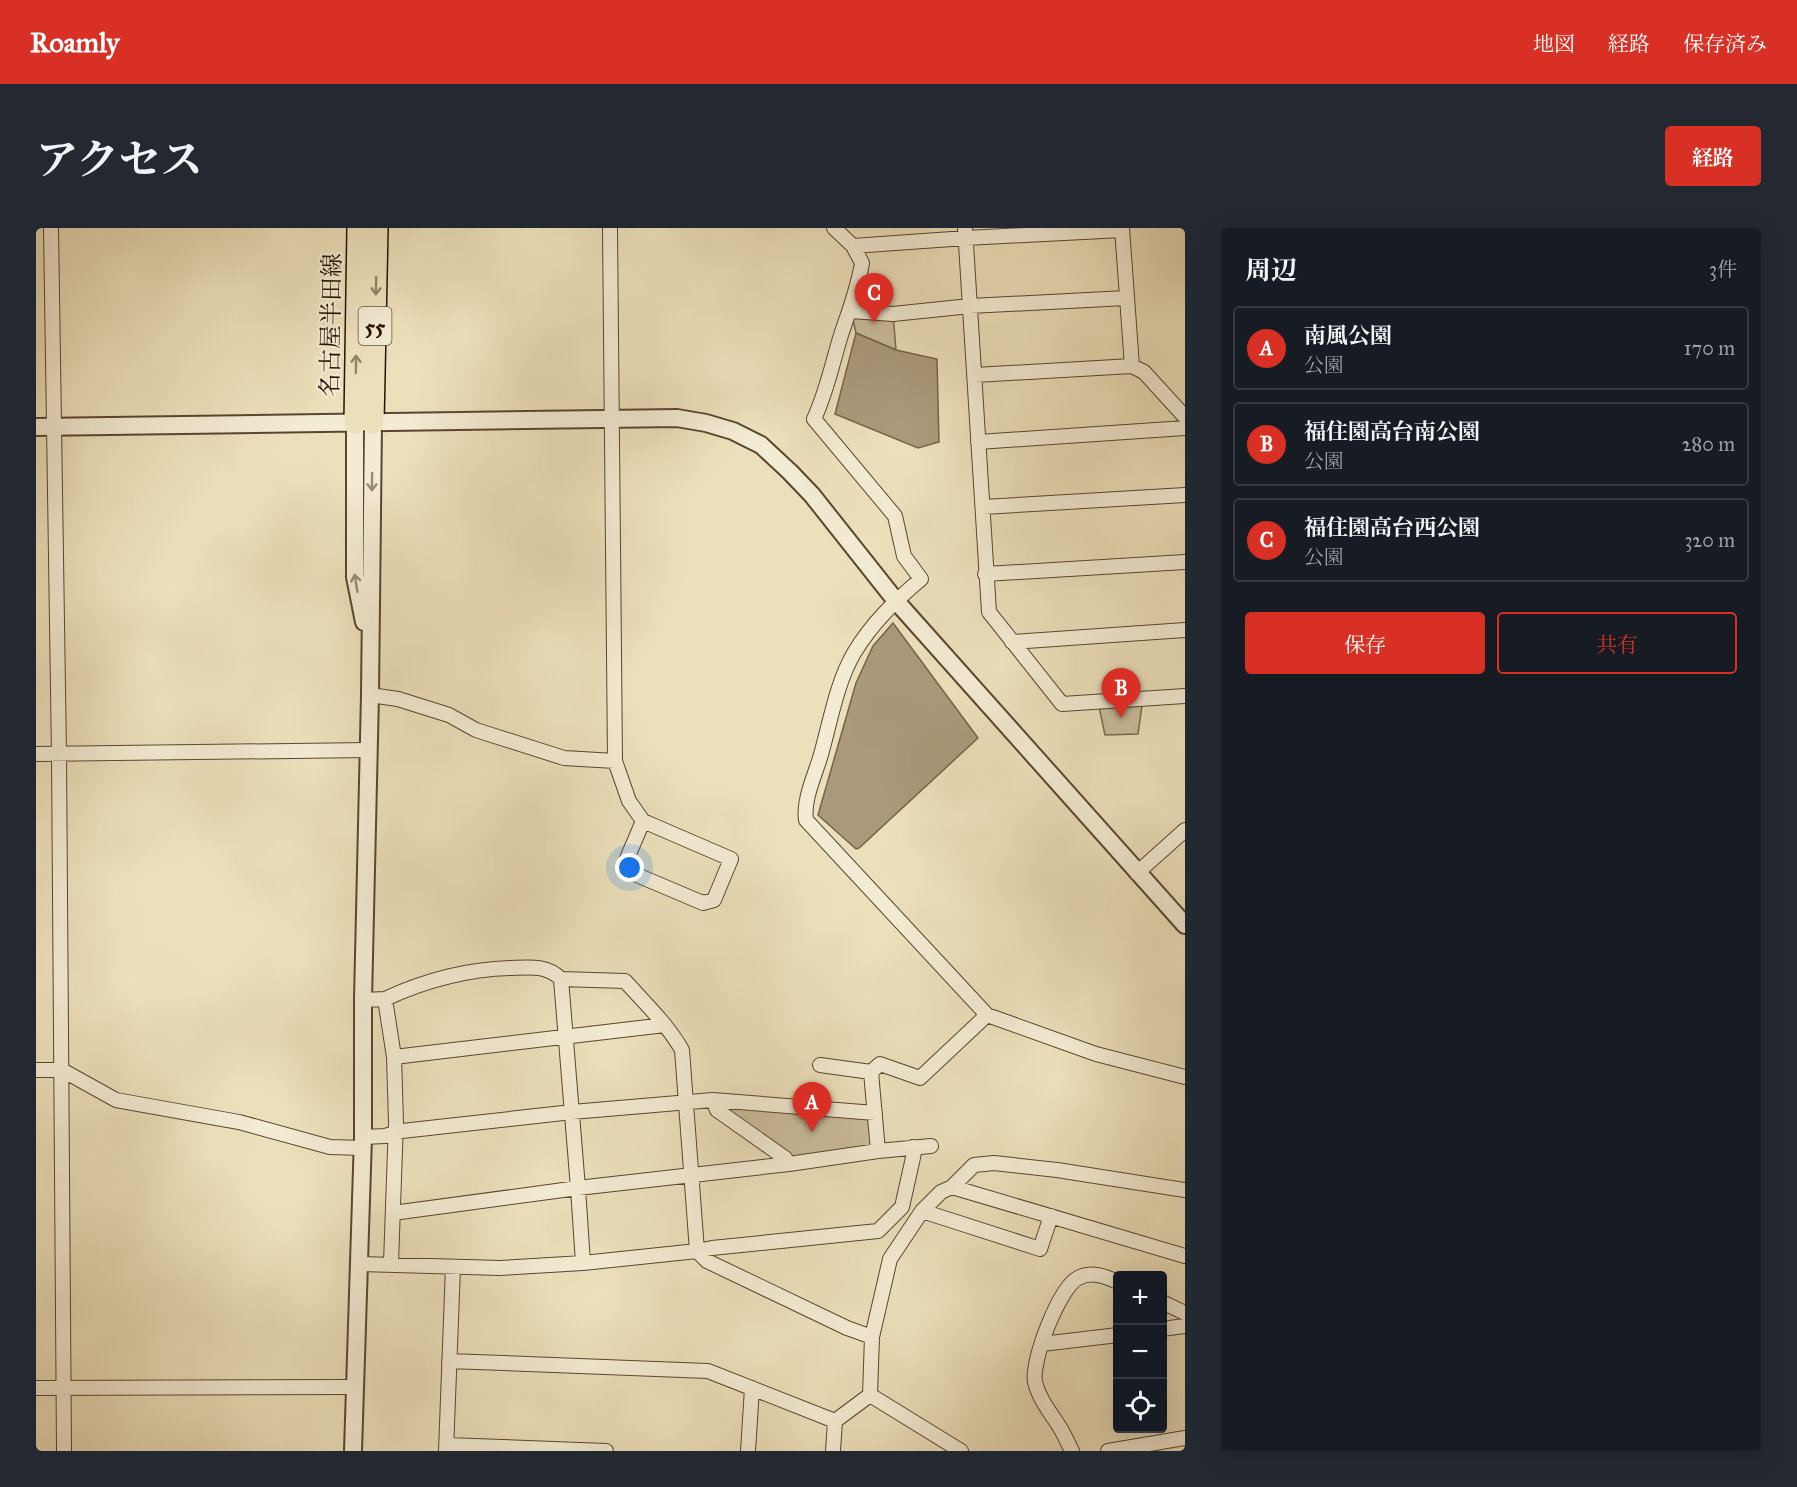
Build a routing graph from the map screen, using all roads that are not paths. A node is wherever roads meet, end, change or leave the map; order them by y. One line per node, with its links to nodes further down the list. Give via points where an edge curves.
1 (51, 228): 17 (street)
2 (358, 228): 16 (main road, 名古屋半田線 / 55, one-way to 2)
3 (377, 228): 16 (main road, 名古屋半田線 / 55, one-way to 16)
4 (610, 228): 15 (street)
5 (834, 228): 8 (street)
6 (1122, 229): 7 (street); 9 (street)
7 (965, 233): 8 (street); 10 (street)
8 (853, 246): 11 (street, via 862,263)
9 (1126, 298): 10 (street); 12 (street)
10 (970, 306): 11 (street, via 893,314); 13 (street)
11 (851, 311): 25 (street, via 814,419 895,516 904,556 921,579)
12 (1132, 366): 13 (street); 14 (street, via 1144,372)
13 (975, 375): 20 (street)
14 (1185, 417)
15 (611, 418): 16 (street); 25 (street, via 677,418 706,423 761,445 812,495); 33 (street)
16 (364, 423): 17 (street); 28 (street)
17 (55, 426): 18 (street); 32 (street)
18 (36, 427)
19 (1185, 428): 20 (street)
20 (978, 442): 22 (street)
21 (1185, 495): 22 (street)
22 (983, 507): 24 (street)
23 (1185, 562): 24 (street)
24 (985, 574): 27 (street, via 989,612)
25 (896, 601): 36 (street); 41 (street, via 882,614 853,656 841,685 813,780 806,820)
26 (1185, 630): 27 (street)
27 (1012, 642): 29 (street, via 1062,704)
28 (370, 689): 30 (street); 33 (street, via 449,715 476,730 564,758)
29 (1185, 696)
30 (369, 750): 32 (street); 40 (street)
31 (36, 754): 32 (street)
32 (59, 754): 47 (street)
33 (615, 760): 34 (street, via 630,801)
34 (643, 821): 34 (street, via 625,870 703,903 714,900 731,859)
35 (1185, 830): 36 (street)
36 (1137, 873): 37 (street)
37 (1185, 925)
38 (561, 979): 39 (street, via 541,967 470,970 412,986); 42 (street, via 625,981); 43 (street)
39 (385, 999): 40 (street); 44 (street)
40 (363, 1000): 55 (street)
41 (987, 1015): 48 (street, via 920,1078 880,1064); 49 (street, via 1096,1054)
42 (665, 1025): 43 (street); 51 (street, via 682,1050)
43 (566, 1038): 44 (street); 52 (street)
44 (394, 1057): 54 (street)
45 (820, 1065): 48 (street)
46 (36, 1070): 47 (street)
47 (62, 1070): 55 (street, via 116,1100 239,1122 330,1147); 84 (street)
48 (871, 1072): 53 (street)
49 (1185, 1077)
50 (713, 1100): 51 (street); 53 (street); 59 (street, via 717,1110)
51 (685, 1101): 52 (street); 60 (street)
52 (572, 1112): 54 (street); 62 (street)
53 (875, 1113): 58 (street)
54 (395, 1134): 55 (street); 65 (street)
55 (363, 1143): 71 (street)
56 (931, 1146): 57 (street)
57 (913, 1147): 58 (street); 67 (street, via 902,1207 878,1232)
58 (878, 1151): 59 (street)
59 (789, 1164): 60 (street)
60 (690, 1177): 62 (street); 67 (street)
61 (952, 1187): 63 (street, via 974,1165 994,1163); 64 (street); 66 (street)
62 (578, 1188): 65 (street); 70 (street)
63 (1185, 1190)
64 (922, 1211): 66 (street, via 1040,1249); 79 (street, via 890,1259)
65 (393, 1214): 69 (street)
66 (1051, 1216): 68 (street)
67 (697, 1251): 70 (street); 79 (street, via 708,1261)
68 (1185, 1256)
69 (391, 1263): 71 (street); 72 (street)
70 (583, 1263): 72 (street)
71 (360, 1264): 82 (street)
72 (453, 1267): 81 (street)
73 (1113, 1280): 80 (street, via 1089,1274 1072,1282 1060,1298)
74 (1167, 1304): 75 (street)
75 (1185, 1313)
76 (1185, 1326): 77 (street)
77 (1167, 1328)
78 (1113, 1336): 80 (street)
79 (872, 1337): 86 (street)
80 (1042, 1344): 96 (street, via 1035,1379 1039,1395)
81 (449, 1361): 85 (street, via 708,1371); 89 (street)
82 (355, 1387): 84 (street); 91 (street)
83 (36, 1388): 84 (street)
84 (63, 1388): 90 (street)
85 (752, 1388): 87 (street); 93 (street)
86 (870, 1395): 87 (street); 95 (street)
87 (835, 1421): 94 (street)
88 (1185, 1438): 97 (street)
89 (447, 1448): 92 (street)
90 (64, 1451)
91 (353, 1451)
92 (606, 1451)
93 (748, 1451)
94 (833, 1451)
95 (961, 1451)
96 (1072, 1451)
97 (1108, 1451)

